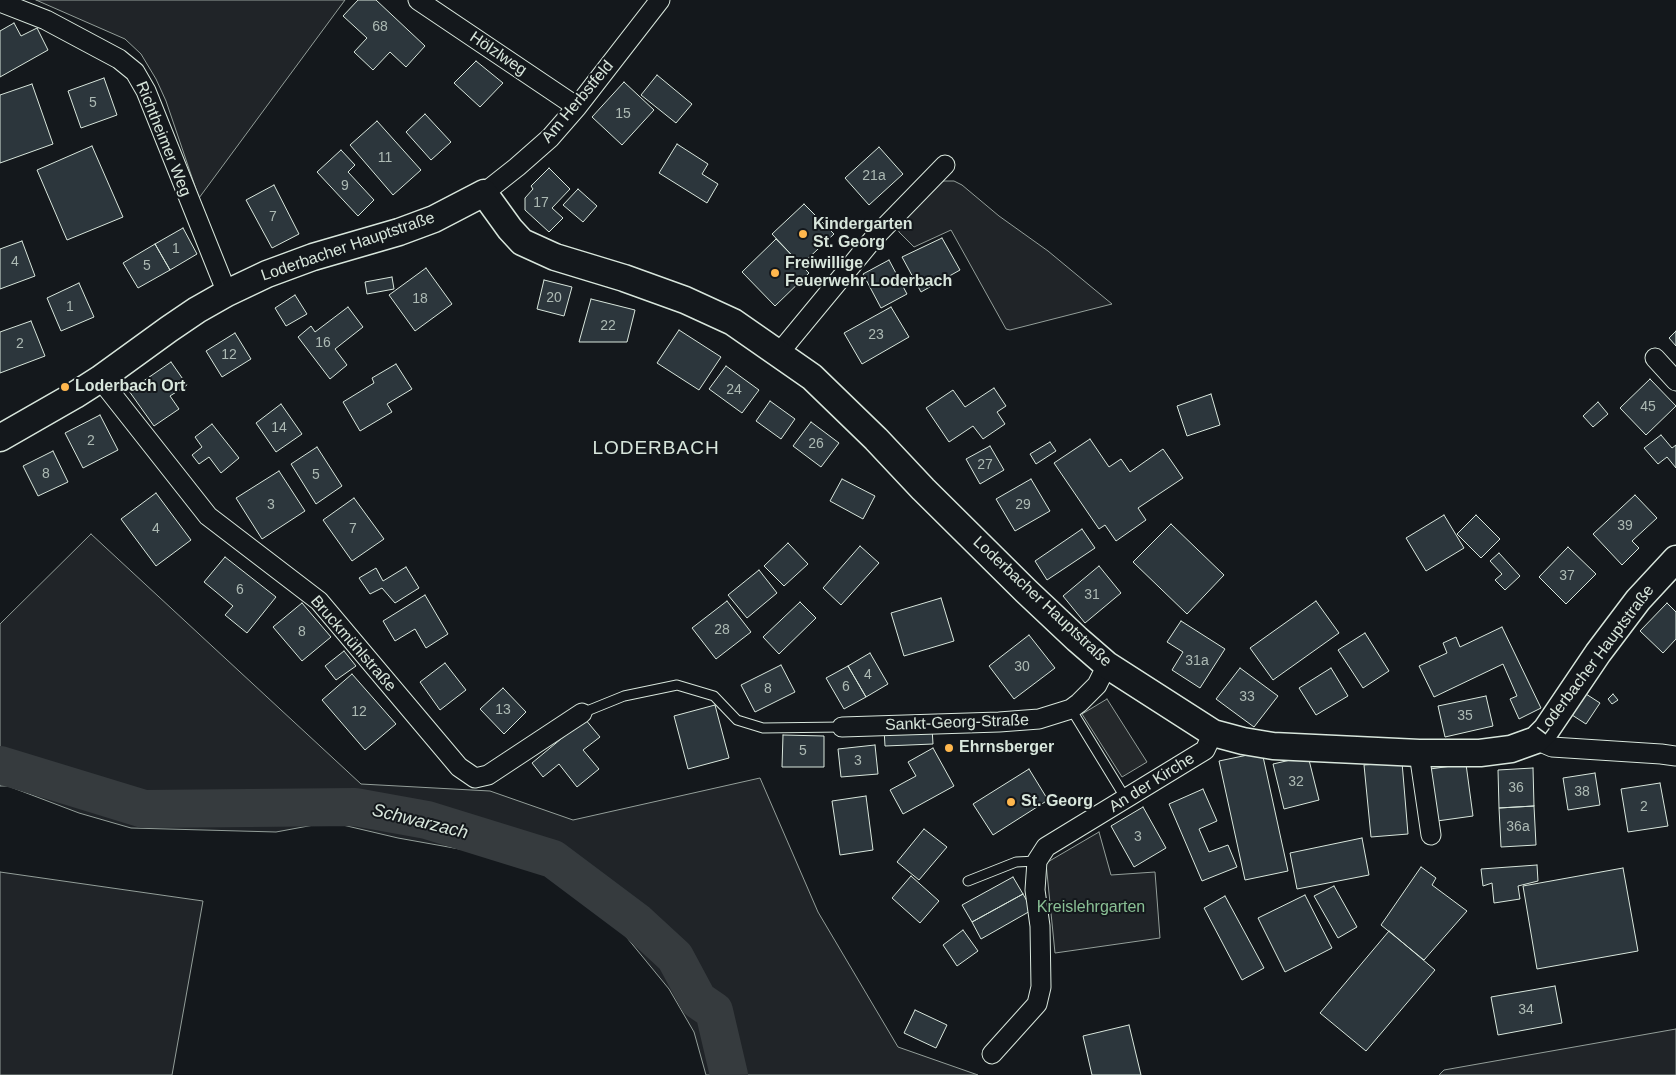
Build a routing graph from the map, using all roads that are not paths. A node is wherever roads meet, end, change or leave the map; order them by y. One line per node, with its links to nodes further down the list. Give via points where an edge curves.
1 (418, 0): 4 (street, Hölzlweg)
2 (660, 0): 4 (street, Am Herbstfeld)
3 (0, 2): 7 (street, Richtheimer Weg, via 46,20 119,59 136,72)
4 (578, 107): 6 (street, Am Herbstfeld, via 543,144)
5 (945, 165): 8 (street, via 874,238)
6 (484, 193): 7 (street, Loderbacher Hauptstraße, via 434,219 313,257); 8 (street, Loderbacher Hauptstraße, via 522,242 555,257 685,300 732,322)
7 (227, 293): 10 (street, Loderbacher Hauptstraße, via 169,329)
8 (779, 353): 14 (street, Loderbacher Hauptstraße, via 819,384 1026,591)
9 (1656, 358): 11 (street)
10 (100, 380): 12 (street, Loderbacher Hauptstraße); 16 (street, Bruckmühlstraße, via 208,516 319,601 459,767 475,778 488,775)
11 (1676, 381)
12 (0, 438)
13 (1676, 559): 19 (street, Loderbacher Hauptstraße, via 1638,600)
14 (1107, 665): 15 (street, Sankt-Georg-Straße, via 1097,685); 18 (street, Loderbacher Hauptstraße)
15 (1070, 709): 17 (street, Sankt-Georg-Straße, via 1039,719); 22 (lane)
16 (582, 712): 17 (lane, via 624,696 677,685 714,696 737,720 763,728)
17 (842, 727)
18 (1213, 733): 20 (street, Loderbacher Hauptstraße, via 1273,746); 22 (street, An der Kirche, via 1205,750)
19 (1536, 740): 20 (street, Loderbacher Hauptstraße, via 1512,749 1480,754); 21 (street, via 1552,747)
20 (1419, 752): 23 (street)
21 (1676, 756)
22 (1126, 798): 24 (street, An der Kirche, via 1046,847)
23 (1430, 835)
24 (1037, 861): 25 (lane, via 1016,862); 26 (street, via 1042,987 1037,1004)
25 (968, 881)
26 (992, 1054)

